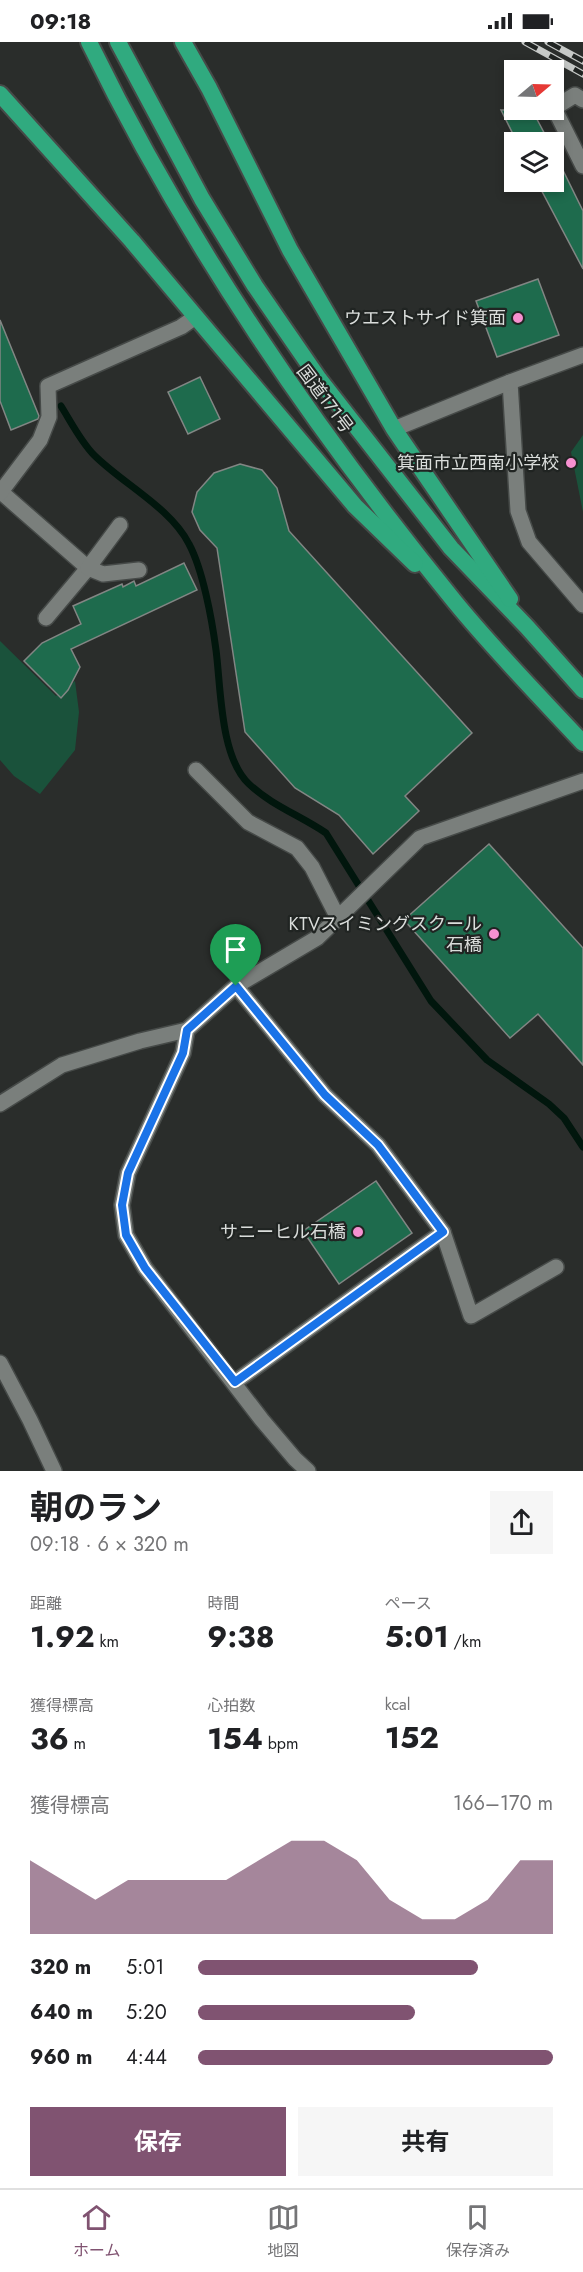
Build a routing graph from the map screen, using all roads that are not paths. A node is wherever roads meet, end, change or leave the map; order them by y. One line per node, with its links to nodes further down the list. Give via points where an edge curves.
1 (89, 42): 15 (highway, 国道171号, via 147,156 202,251 286,380)
2 (118, 42): 18 (highway, 国道171号, via 202,199 319,379 451,548)
3 (183, 42): 10 (highway, via 290,250)
4 (0, 94): 7 (highway, via 132,241)
5 (583, 100): 6 (street, via 575,95 554,108)
6 (583, 166)
7 (194, 318): 11 (street, via 48,386 49,417 40,440); 15 (highway, via 355,506)
8 (583, 355): 9 (street)
9 (510, 382): 10 (street); 16 (street, via 518,511 529,542)
10 (394, 429): 18 (highway)
11 (1, 493): 13 (street)
12 (120, 525): 13 (street)
13 (88, 568): 14 (street, via 103,574); 17 (street)
14 (139, 570)
15 (454, 602): 20 (highway, 国道171号)
16 (583, 605)
17 (46, 618)
18 (527, 627): 19 (highway, 国道171号)
19 (583, 690)
20 (583, 743)
21 (196, 770): 23 (street, via 248,822 297,848 312,867)
22 (583, 781): 23 (street, via 420,838)
23 (338, 916): 24 (street, via 317,938)
24 (236, 986): 25 (street); 27 (street, via 325,1095 378,1145)
25 (187, 1030): 26 (street, via 63,1065); 30 (street, via 183,1053 128,1173 122,1205 126,1235 145,1268)
26 (0, 1104)
27 (443, 1232): 28 (street, via 471,1316); 30 (street)
28 (556, 1267)
29 (0, 1364): 31 (street)
30 (235, 1382): 32 (street, via 262,1420)
31 (54, 1471)
32 (308, 1471)

